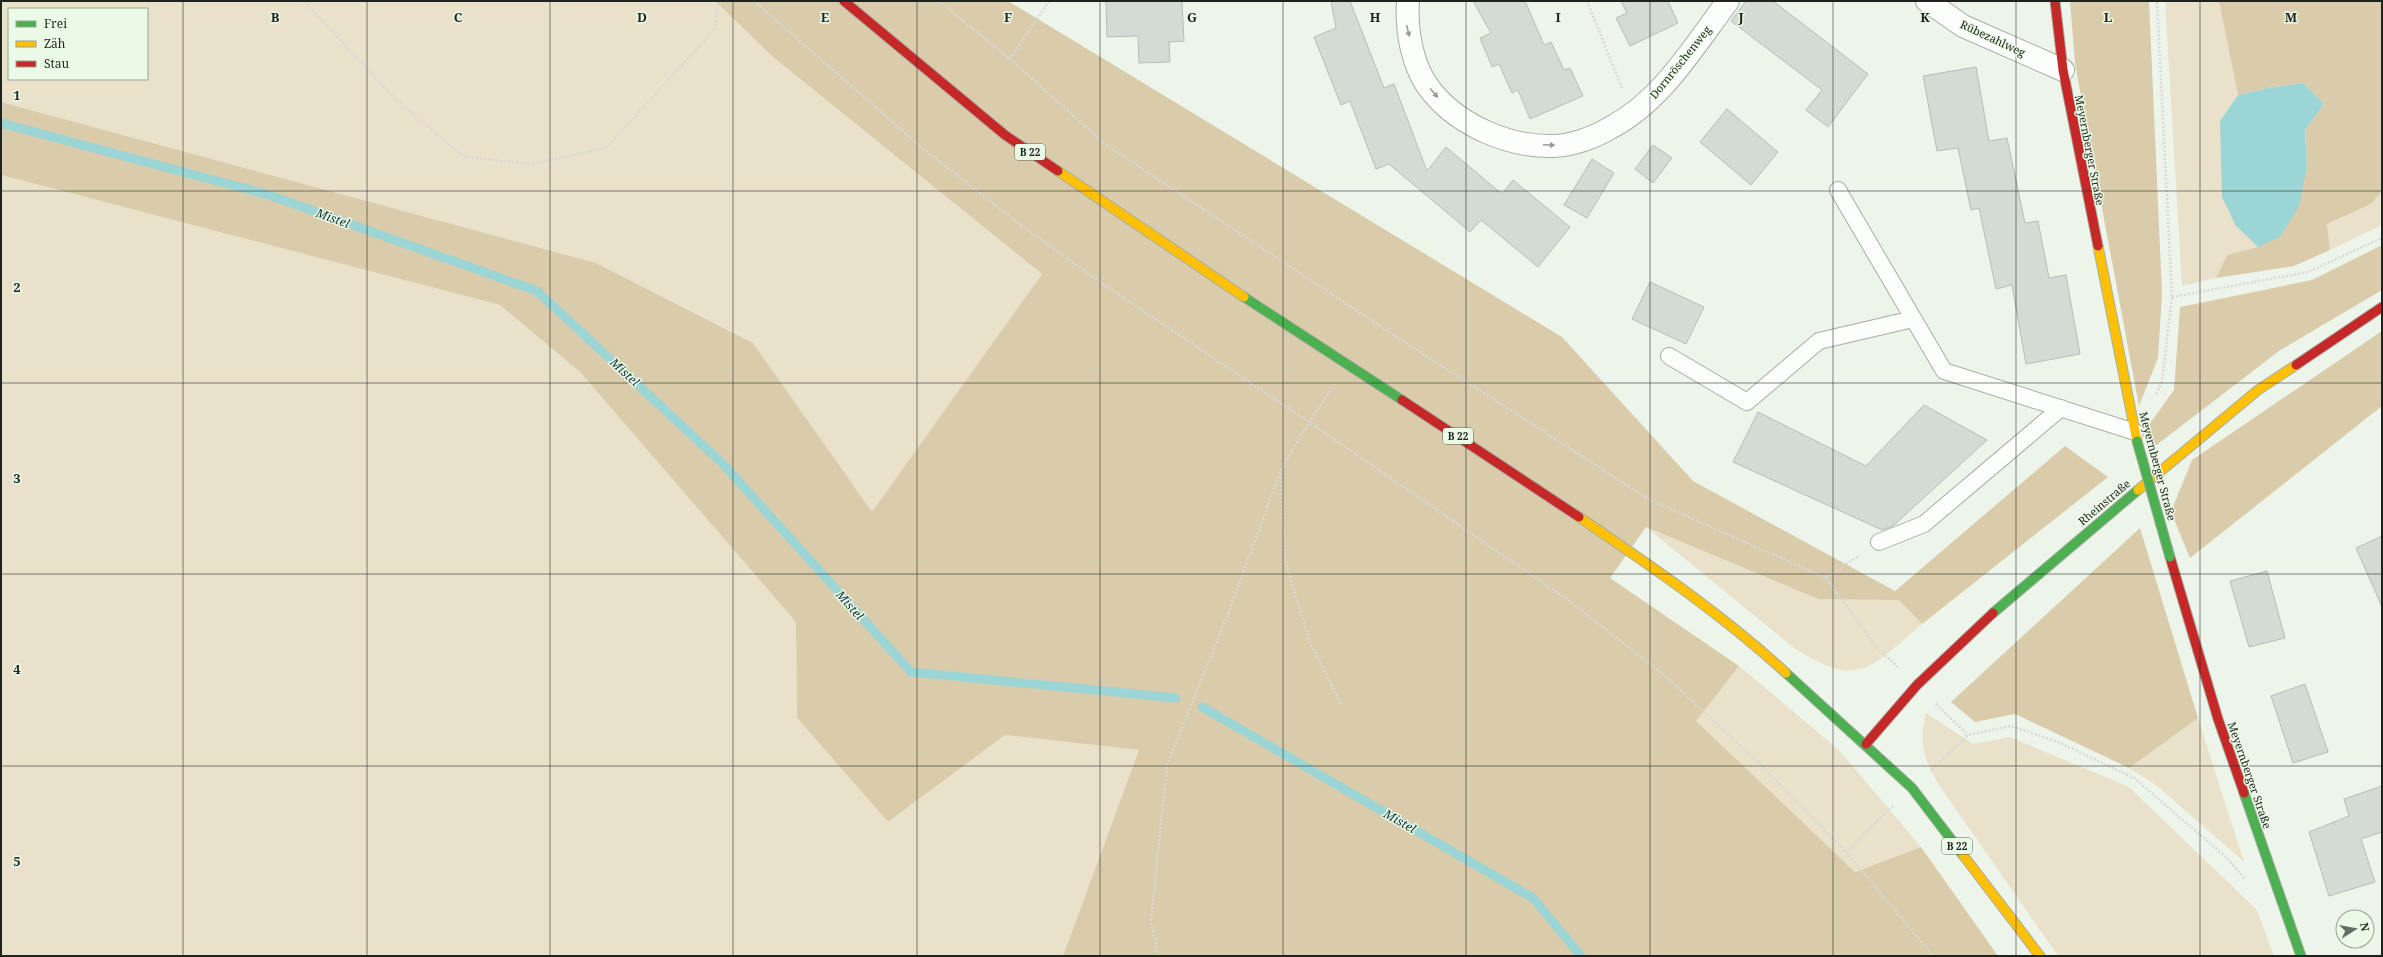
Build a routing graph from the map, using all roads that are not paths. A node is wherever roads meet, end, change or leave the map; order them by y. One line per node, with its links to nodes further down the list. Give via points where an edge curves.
1 (844, 1): 14 (street, B 22, via 1005,135 1229,288 1461,438 1685,589 1746,636)
2 (1408, 1): 3 (street, Dornröschenweg, one-way to 3, via 1406,24 1415,60 1432,91 1453,113 1478,128 1527,144 1554,146 1610,129 1632,114 1663,86)
3 (1728, 1)
4 (1927, 1): 6 (street, Rübezahlweg, via 1963,26)
5 (2055, 1): 6 (street, Meyernberger Straße)
6 (2063, 70): 12 (street, Meyernberger Straße)
7 (1838, 190): 9 (lane)
8 (2382, 307): 14 (street, Rheinstraße, via 2258,390 2010,596 1917,686)
9 (1913, 318): 10 (lane, via 1818,341 1747,402); 11 (lane, via 1944,371)
10 (1669, 356)
11 (2061, 408): 12 (lane); 13 (lane, via 1924,524)
12 (2136, 437): 16 (street, Meyernberger Straße, bridge, via 2218,719)
13 (1879, 542)
14 (1866, 744): 15 (street, B 22, via 1912,788)
15 (2040, 956)
16 (2301, 956)

